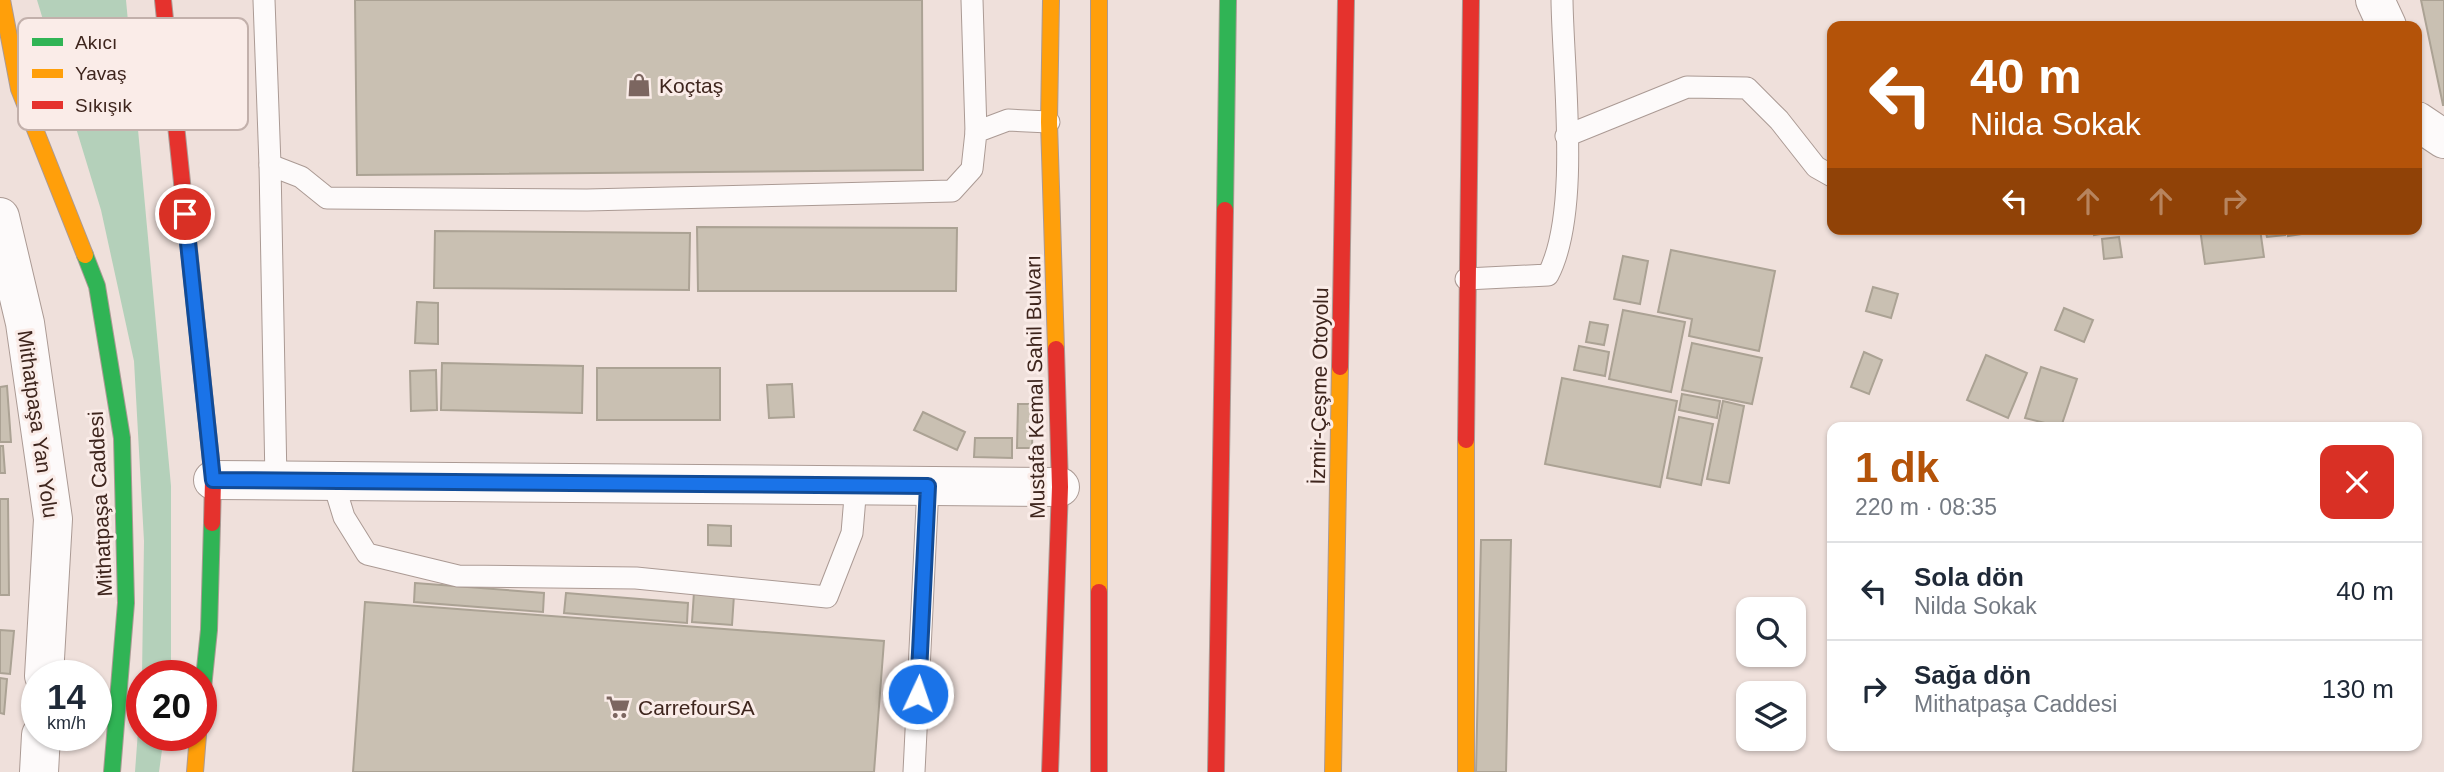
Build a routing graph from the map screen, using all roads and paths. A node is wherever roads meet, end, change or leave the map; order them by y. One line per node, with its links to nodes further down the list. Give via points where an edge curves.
1 (2, 0): 14 (main road, Mithatpaşa Caddesi)
2 (163, 0): 12 (main road)
3 (264, 0): 22 (lane)
4 (972, 0): 19 (lane)
5 (1051, 0): 15 (main road, Mustafa Kemal Sahil Bulvarı)
6 (1099, 0): 42 (main road)
7 (1228, 0): 43 (main road)
8 (1346, 0): 44 (main road, İzmir-Çeşme Otoyolu)
9 (1471, 0): 25 (main road)
10 (1562, 0): 20 (lane)
11 (2375, 0): 13 (street)
12 (165, 18)
13 (2385, 21)
14 (18, 84)
15 (1049, 122): 19 (lane, via 1009,120); 32 (main road, Mustafa Kemal Sahil Bulvarı)
16 (2422, 124): 21 (street)
17 (35, 130): 38 (main road, Mithatpaşa Caddesi, via 97,286 122,438 126,603)
18 (177, 130): 27 (main road)
19 (976, 132): 22 (lane, via 972,169 952,191 587,200 327,198 301,177)
20 (1566, 136): 23 (lane, via 1687,87 1747,88 1816,167); 25 (lane, via 1559,254 1548,275)
21 (2444, 139)
22 (270, 166): 28 (lane)
23 (1827, 173)
24 (0, 217): 26 (street, Mithatpaşa Yan Yolu)
25 (1466, 279): 45 (main road)
26 (13, 325): 33 (street, Mithatpaşa Yan Yolu, via 53,519)
27 (213, 480): 28 (street); 34 (main road)
28 (276, 481): 29 (street)
29 (333, 481): 30 (street); 30 (lane, via 344,517 367,554 415,566 458,576 636,578 827,597 852,533)
30 (856, 485): 31 (street)
31 (928, 486): 32 (street); 40 (lane)
32 (1060, 487): 41 (main road, Mustafa Kemal Sahil Bulvarı)
33 (45, 660)
34 (206, 660)
35 (40, 751): 37 (street)
36 (197, 751): 39 (main road)
37 (39, 772)
38 (112, 772)
39 (195, 772)
40 (914, 772)
41 (1050, 772)
42 (1099, 772)
43 (1216, 772)
44 (1333, 772)
45 (1466, 772)

